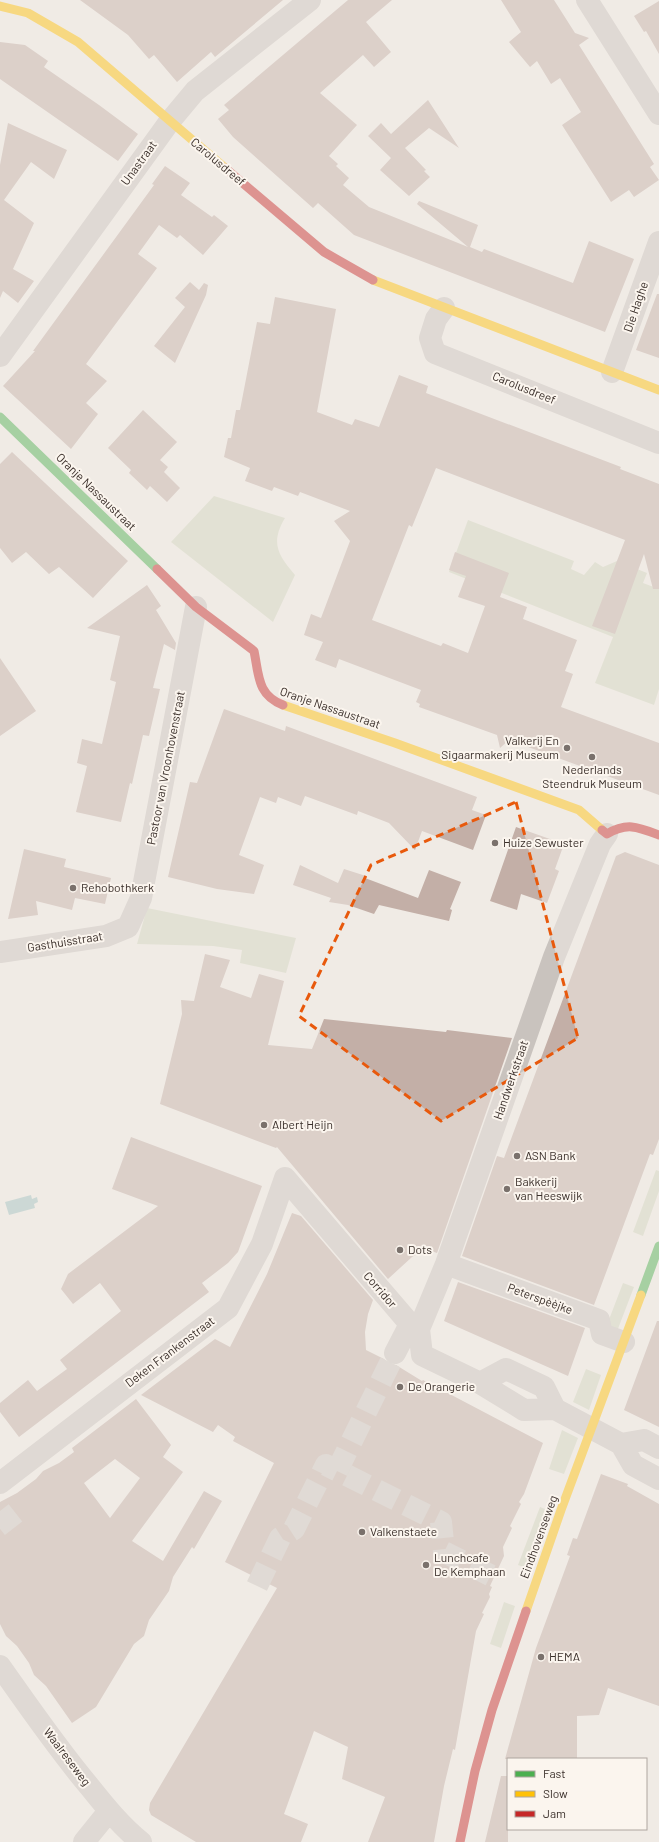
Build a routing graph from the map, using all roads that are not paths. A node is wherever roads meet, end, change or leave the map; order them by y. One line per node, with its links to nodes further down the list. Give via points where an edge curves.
1 (310, 0): 5 (street, Unastraat, via 195,91)
2 (587, 0): 4 (street)
3 (0, 6): 5 (street, Carolusdreef, via 28,13 78,42 144,96)
4 (659, 114)
5 (170, 121): 7 (street, Carolusdreef, via 324,252 373,280); 8 (street, Unastraat)
6 (659, 242): 9 (street, Die Haghe)
7 (444, 308): 9 (street, Carolusdreef); 12 (street, Carolusdreef, via 436,319 430,338 435,353)
8 (0, 356)
9 (612, 372): 10 (street, Carolusdreef)
10 (659, 390)
11 (0, 417): 13 (street, Oranje Nassaustraat)
12 (659, 442)
13 (196, 607): 14 (street, Oranje Nassaustraat, via 254,651 261,688 272,701 579,810); 16 (street, Pastoor van Vroonhovenstraat, via 141,898)
14 (607, 834): 15 (street, via 622,826 634,825); 20 (street, Handwerkstraat, via 600,844 557,950)
15 (659, 834)
16 (128, 927): 17 (street, Gasthuisstraat, via 106,936)
17 (0, 952)
18 (285, 1178): 21 (street, Corridor); 28 (street, Deken Frankenstraat, via 262,1244 228,1308)
19 (659, 1246): 22 (street, Eindhovenseweg)
20 (446, 1264): 21 (street, Handwerkstraat); 22 (street, Peterspèèjke, via 599,1320 602,1334)
21 (415, 1326): 23 (street, Handwerkstraat); 24 (street, via 422,1355 480,1383 506,1369 544,1387 555,1409)
22 (624, 1342): 24 (street, Eindhovenseweg)
23 (395, 1353)
24 (592, 1429): 25 (street); 33 (street, Eindhovenseweg, via 561,1510 492,1710 475,1771)
25 (621, 1444): 26 (street, via 644,1440); 27 (street, via 633,1465)
26 (659, 1448)
27 (659, 1479)
28 (0, 1483)
29 (0, 1666): 30 (street, Waalreseweg, via 66,1758)
30 (109, 1811): 31 (street); 32 (street, Waalreseweg)
31 (84, 1842)
32 (140, 1842)
33 (460, 1842)

